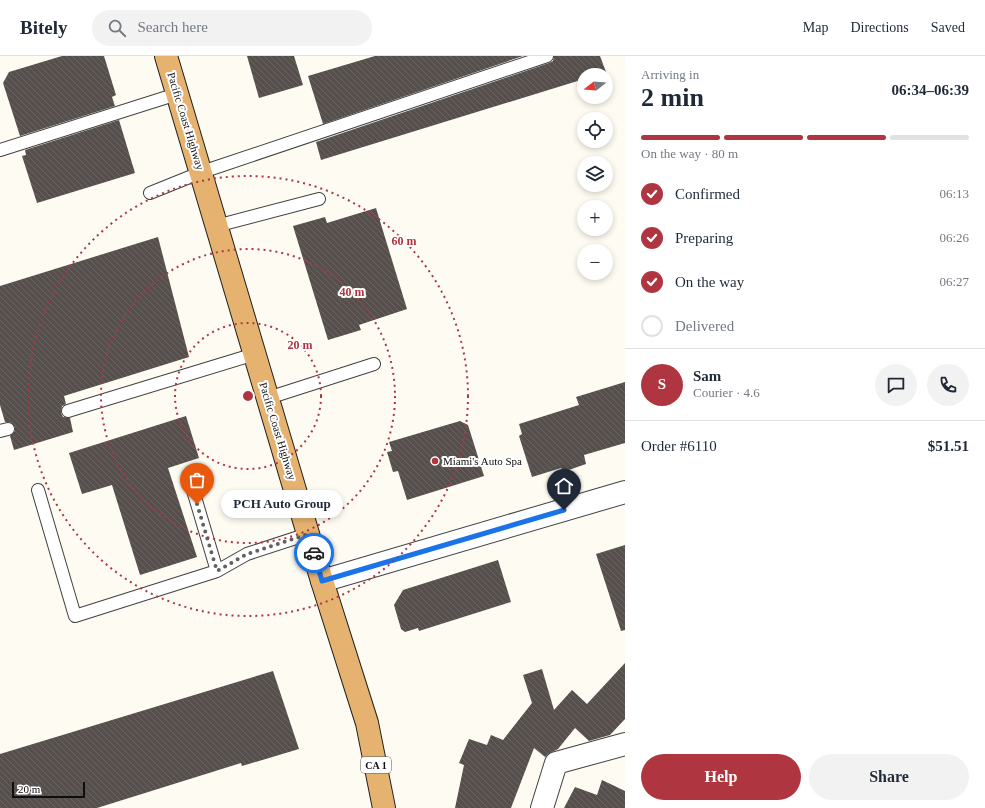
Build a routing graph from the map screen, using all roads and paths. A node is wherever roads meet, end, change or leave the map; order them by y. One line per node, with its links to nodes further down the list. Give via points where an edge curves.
1 (166, 56): 3 (highway, Pacific Coast Highway / CA 1)
2 (547, 56): 5 (lane)
3 (177, 94): 4 (lane); 5 (highway, Pacific Coast Highway / CA 1)
4 (0, 150)
5 (202, 172): 6 (lane); 8 (highway, Pacific Coast Highway / CA 1)
6 (150, 193)
7 (319, 199): 8 (lane)
8 (216, 226): 9 (highway, Pacific Coast Highway / CA 1)
9 (255, 354): 11 (highway, Pacific Coast Highway / CA 1); 12 (lane)
10 (374, 364): 11 (lane)
11 (268, 398): 16 (highway, Pacific Coast Highway / CA 1)
12 (68, 411)
13 (189, 477): 17 (lane)
14 (38, 490): 17 (lane, via 75,616)
15 (625, 492): 18 (street)
16 (308, 534): 17 (lane, via 247,554); 18 (highway, Pacific Coast Highway / CA 1)
17 (217, 571)
18 (322, 581): 20 (highway, Pacific Coast Highway / CA 1, via 367,723)
19 (625, 744): 21 (street, via 556,763)
20 (384, 808)
21 (542, 808)

